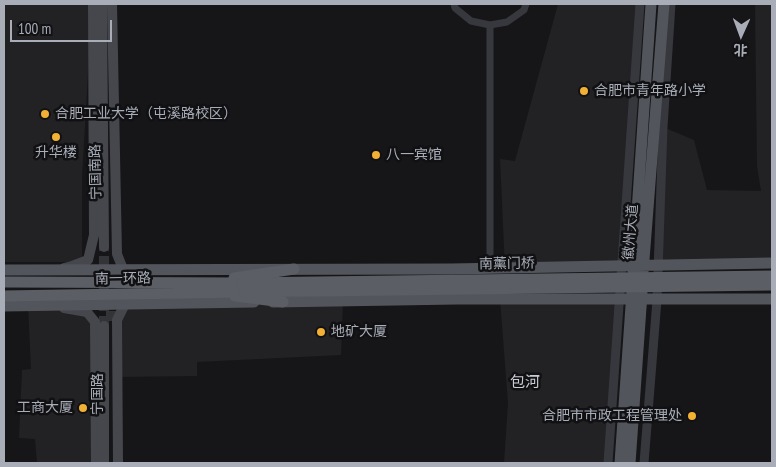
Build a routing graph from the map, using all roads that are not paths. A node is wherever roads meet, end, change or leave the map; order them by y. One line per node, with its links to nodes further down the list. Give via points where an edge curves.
1 (93, 4): 19 (main road, via 94,235 88,260)
2 (102, 4): 3 (main road, 宁国南路, via 108,248)
3 (107, 4)
4 (112, 4): 16 (main road, via 117,254)
5 (454, 4): 11 (street, via 471,21)
6 (526, 4): 11 (street, via 524,10 507,22)
7 (640, 4): 13 (street)
8 (652, 4): 13 (main road, 徽州大道)
9 (664, 4): 13 (main road, 徽州大道)
10 (671, 4): 14 (street)
11 (490, 25): 15 (street)
12 (772, 263): 14 (main road)
13 (633, 266): 14 (main road); 15 (main road); 27 (main road, 徽州大道); 27 (street)
14 (658, 266): 29 (street)
15 (490, 268): 17 (main road)
16 (123, 269): 17 (main road); 19 (main road)
17 (294, 269): 22 (highway)
18 (4, 270): 19 (main road)
19 (52, 270)
20 (772, 276): 24 (highway, 南薰门桥, bridge)
21 (4, 282): 22 (highway, 南一环路)
22 (203, 283): 24 (highway, 南一环路)
23 (772, 285): 24 (highway, 南薰门桥, bridge)
24 (243, 287): 25 (highway, 南一环路)
25 (211, 293): 26 (highway, 南一环路); 30 (highway)
26 (5, 299): 32 (main road)
27 (631, 299): 29 (main road); 30 (main road); 37 (street); 38 (main road, 徽州大道); 39 (main road, 徽州大道)
28 (772, 299): 29 (main road)
29 (657, 300): 40 (street)
30 (282, 302): 31 (main road)
31 (125, 304): 32 (main road); 36 (main road, via 117,320)
32 (50, 305): 33 (main road, via 87,312 95,322)
33 (96, 463)
34 (104, 463): 35 (main road, 宁国路, via 108,326)
35 (112, 463)
36 (118, 463)
37 (608, 463)
38 (620, 463)
39 (630, 463)
40 (644, 463)

